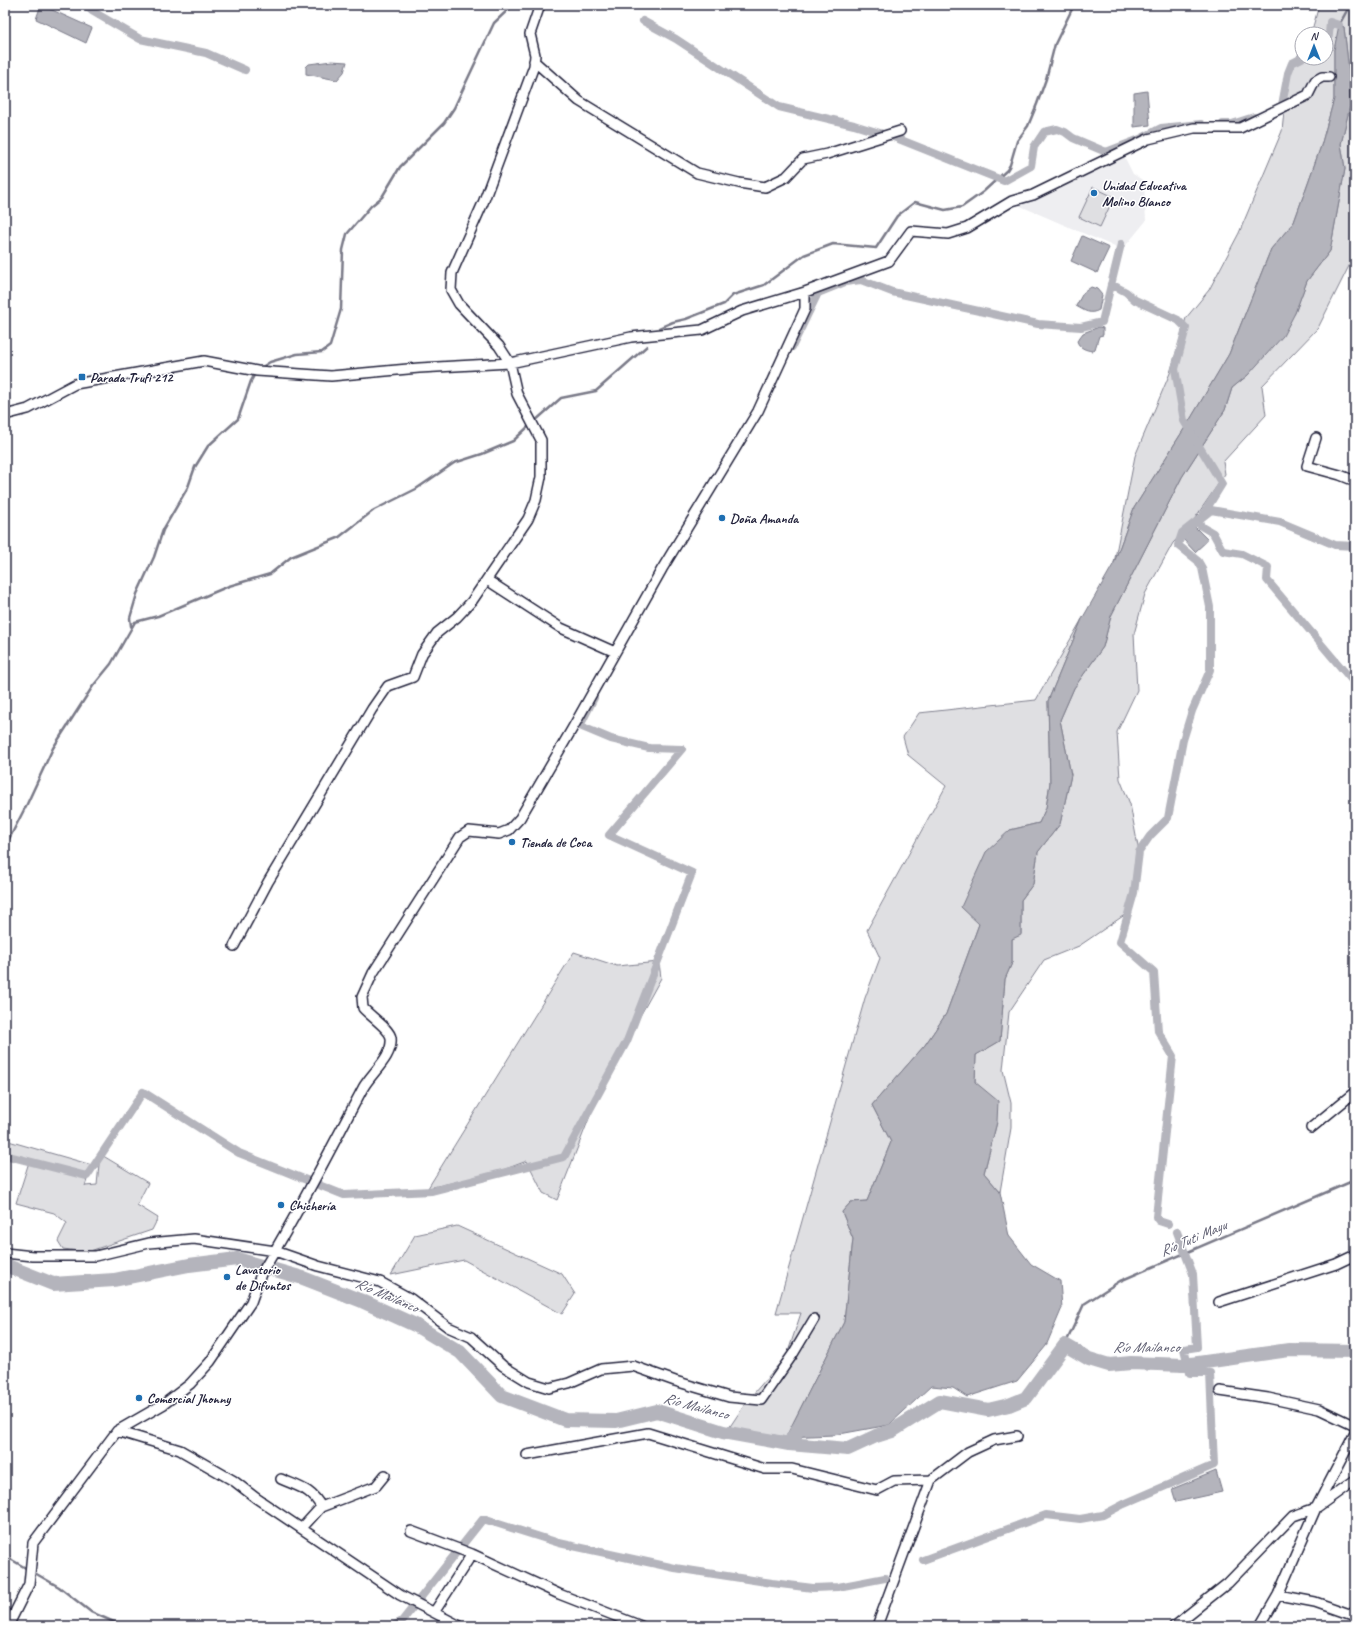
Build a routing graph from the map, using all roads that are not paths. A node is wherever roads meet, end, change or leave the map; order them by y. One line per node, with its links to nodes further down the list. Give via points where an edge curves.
1 (540, 5): 2 (street, via 530,34)
2 (534, 61): 4 (street, via 579,101 697,173 764,187 786,177 803,160); 6 (street, via 483,203 452,273 451,290 458,304 499,346)
3 (1329, 77): 5 (street, via 1315,81 1308,95 1240,128 1194,128 1148,139 1075,176 1033,195 1012,201 967,228 948,234 911,231 889,261)
4 (900, 131)
5 (805, 292): 6 (street, via 742,311 702,330 631,337); 11 (street, via 805,309 758,411)
6 (510, 363): 7 (street, via 331,376 257,371 204,361 75,384 28,409); 10 (street, via 517,394 540,440 540,477 536,500 528,519)
7 (5, 415)
8 (1316, 438): 9 (street, via 1307,466)
9 (1355, 481)
10 (486, 580): 11 (street, via 561,628); 12 (street, via 457,617 436,633 422,654 413,677 388,686 372,709 268,882)
11 (615, 652): 15 (street, via 520,818 509,830 499,834 469,831 460,837 373,973 362,997 363,1008 386,1028 391,1037 390,1050 366,1083)
12 (234, 946)
13 (1355, 1092): 14 (street)
14 (1311, 1128)
15 (275, 1251): 16 (street, via 194,1239 149,1243 95,1256 33,1256); 19 (street, via 318,1266 380,1282 412,1299 448,1327 471,1337 503,1366 529,1382 549,1388 570,1383 601,1369 633,1366 730,1397 761,1400); 22 (street, via 261,1274 251,1302 210,1362 190,1384 164,1404)
16 (5, 1252)
17 (1355, 1255): 18 (street, via 1336,1264)
18 (1219, 1302)
19 (814, 1319)
20 (1220, 1391): 21 (street, via 1319,1409)
21 (1355, 1426)
22 (117, 1431): 32 (street, via 180,1450 234,1481); 38 (street, via 33,1543 29,1584)
23 (1355, 1433): 31 (street)
24 (1017, 1436): 28 (street, via 994,1440 968,1452)
25 (527, 1455): 28 (street, via 648,1434 765,1469 792,1469 877,1490 894,1481)
26 (385, 1475): 30 (street, via 376,1486)
27 (281, 1479): 30 (street, via 316,1496)
28 (931, 1480): 41 (street)
29 (1355, 1480): 31 (street)
30 (321, 1507): 32 (street)
31 (1316, 1508): 35 (street); 42 (street, via 1293,1516 1228,1583)
32 (302, 1528): 36 (street, via 400,1595 426,1610)
33 (411, 1531): 34 (street)
34 (472, 1554): 36 (street); 40 (street, via 559,1594)
35 (1278, 1594): 37 (street, via 1315,1602); 43 (street)
36 (435, 1611): 39 (street)
37 (1355, 1616)
38 (8, 1626)
39 (460, 1626)
40 (641, 1626)
41 (877, 1626)
42 (1174, 1626)
43 (1260, 1626)

